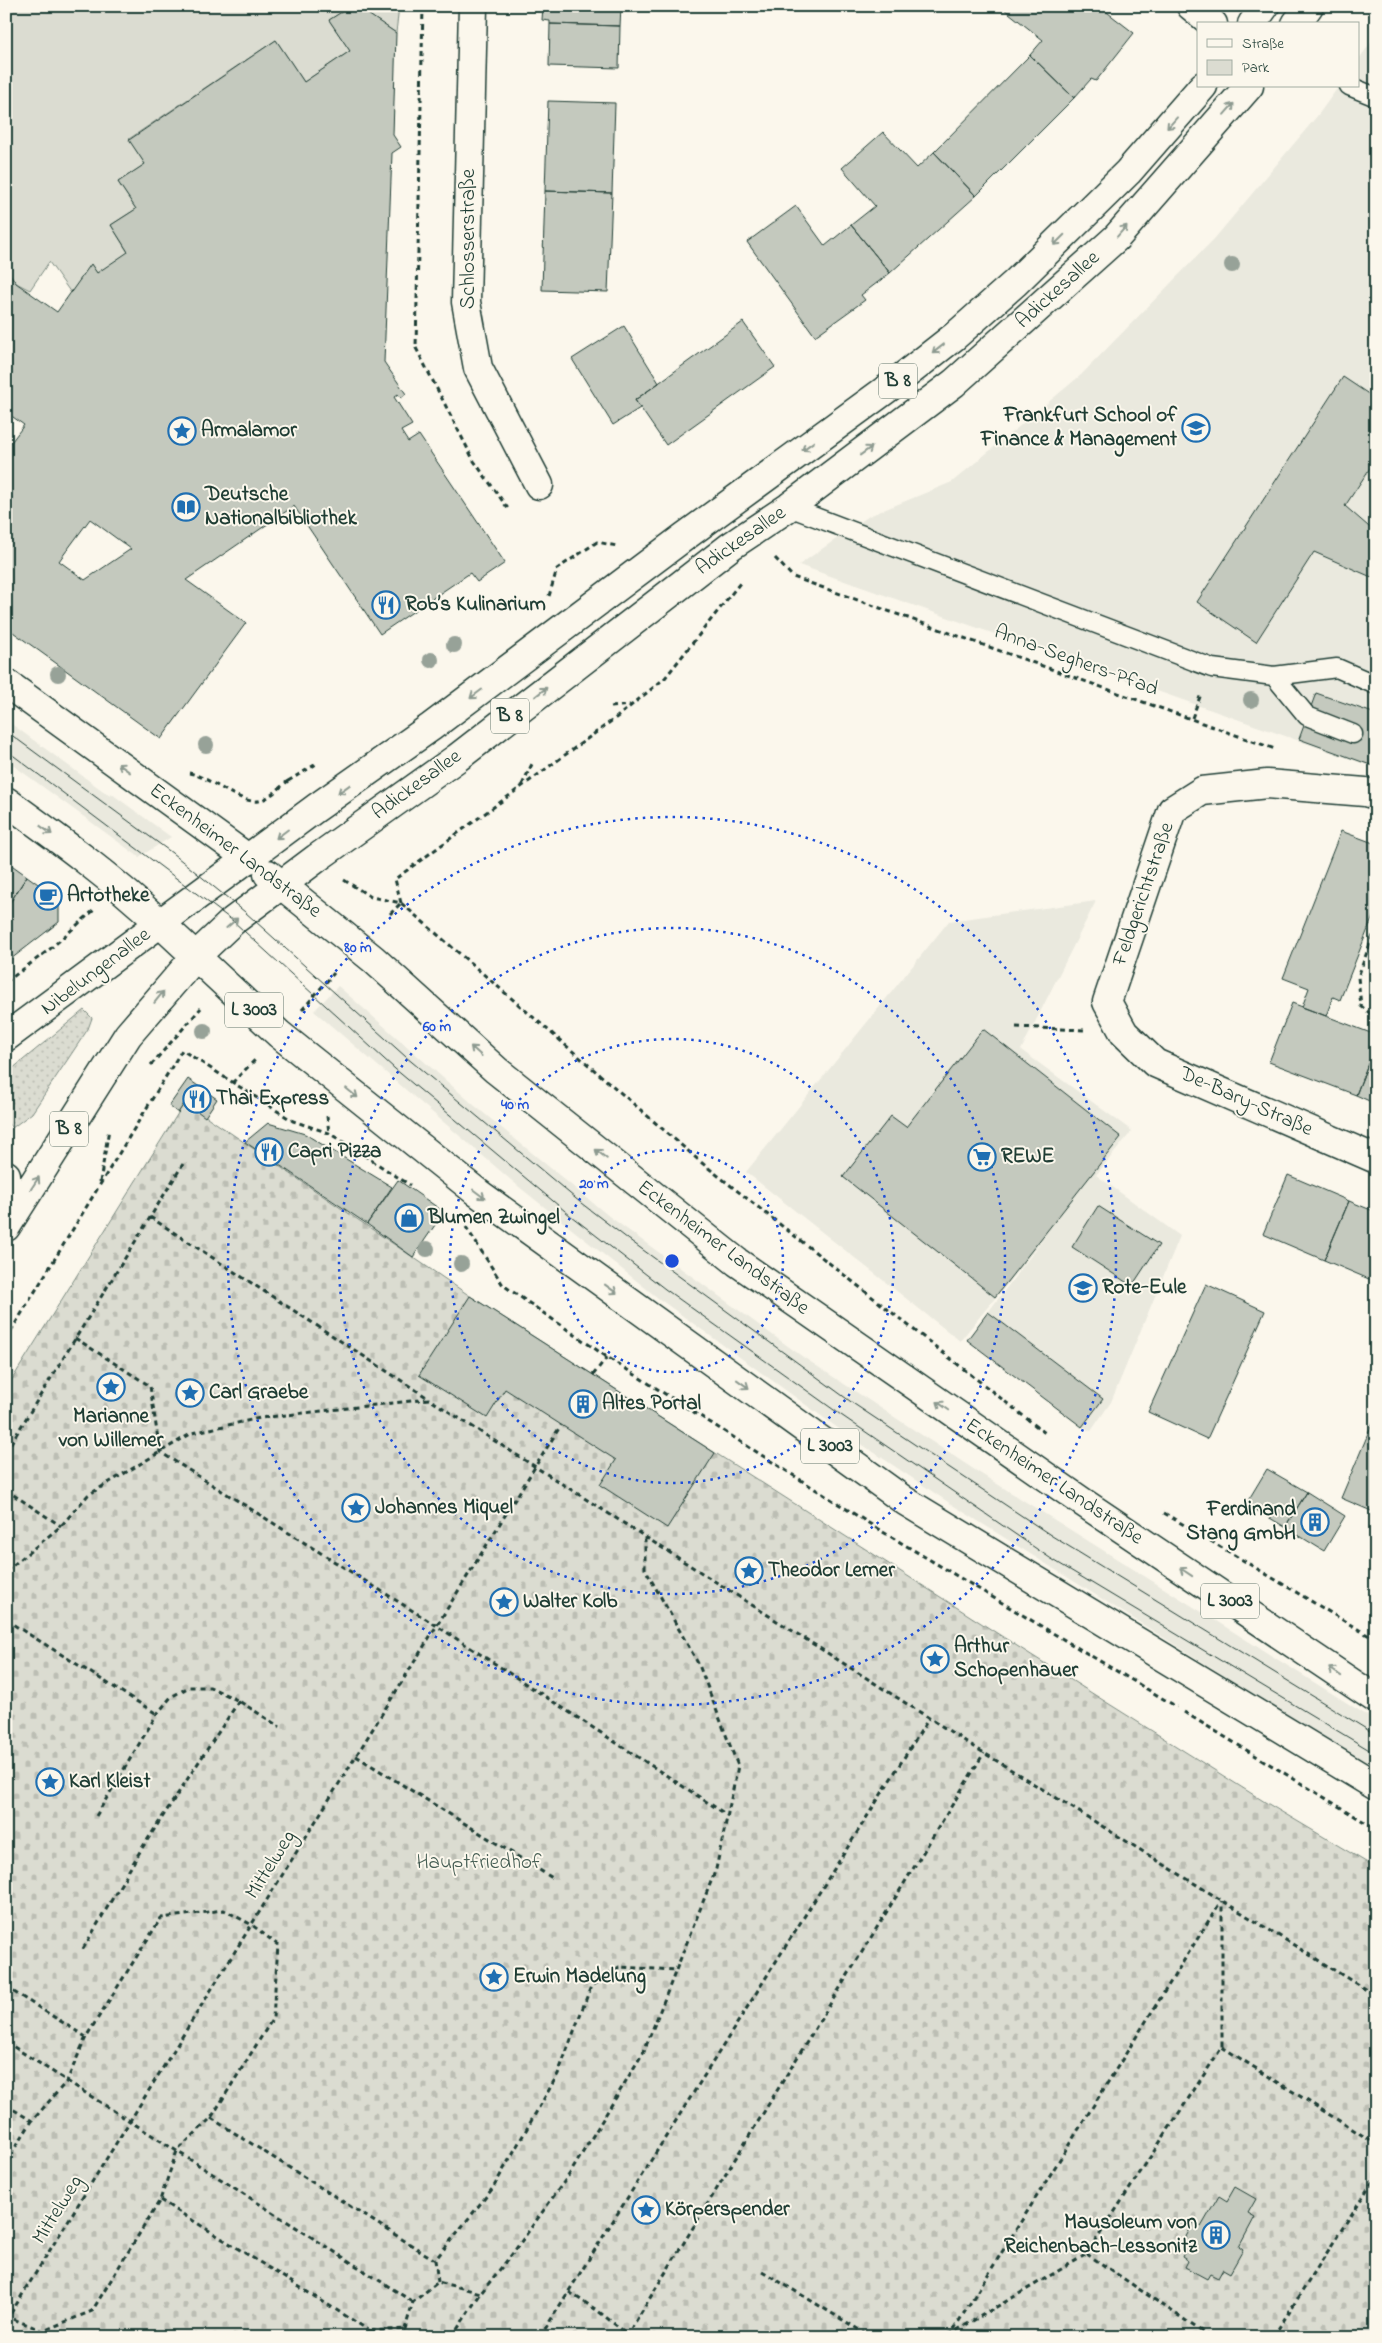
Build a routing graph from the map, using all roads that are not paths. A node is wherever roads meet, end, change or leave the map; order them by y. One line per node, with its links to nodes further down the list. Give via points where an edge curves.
1 (473, 6): 12 (main road, Schlosserstraße, via 466,302 478,368)
2 (1191, 6): 5 (main road)
3 (1265, 6): 6 (main road)
4 (1309, 6): 7 (main road)
5 (1211, 22)
6 (1253, 22)
7 (1297, 22)
8 (1201, 88): 20 (main road, Adickesallee / B 8, one-way to 20, via 1128,172 1015,283 947,342)
9 (1247, 88): 13 (main road, Adickesallee / B 8, one-way to 9, via 954,383 1116,238)
10 (1354, 88): 11 (lane)
11 (1376, 97)
12 (539, 486)
13 (789, 507): 14 (lane, via 1212,668); 21 (main road, Adickesallee / B 8, one-way to 13, via 457,758 731,546)
14 (1274, 676): 16 (lane, via 1337,668); 17 (lane, via 1307,716)
15 (6, 683): 20 (main road, Eckenheimer Landstraße, one-way to 15)
16 (1376, 686)
17 (1354, 734)
18 (1376, 795): 24 (main road, Feldgerichtstraße, via 1267,784 1202,791 1172,810 1107,1002)
19 (6, 801): 22 (main road, one-way to 22, via 85,858)
20 (249, 859): 21 (main road, Eckenheimer Landstraße / L 3003); 22 (main road, Adickesallee / B 8)
21 (281, 884): 23 (main road, Adickesallee / B 8, one-way to 21); 29 (main road, Eckenheimer Landstraße / L 3003, one-way to 21, via 1084,1504 737,1262 496,1070 373,958)
22 (160, 924): 23 (main road, L 3003); 25 (main road, Nibelungenallee / B 8)
23 (196, 956): 28 (main road, B 8, one-way to 23, via 128,1034); 30 (main road, L 3003, one-way to 30, via 307,1057 478,1193 905,1501)
24 (1124, 1032): 26 (main road, De-Bary-Straße, via 1155,1063)
25 (6, 1037)
26 (1376, 1159)
27 (6, 1175): 28 (main road)
28 (7, 1225)
29 (1376, 1699)
30 (1376, 1786)

